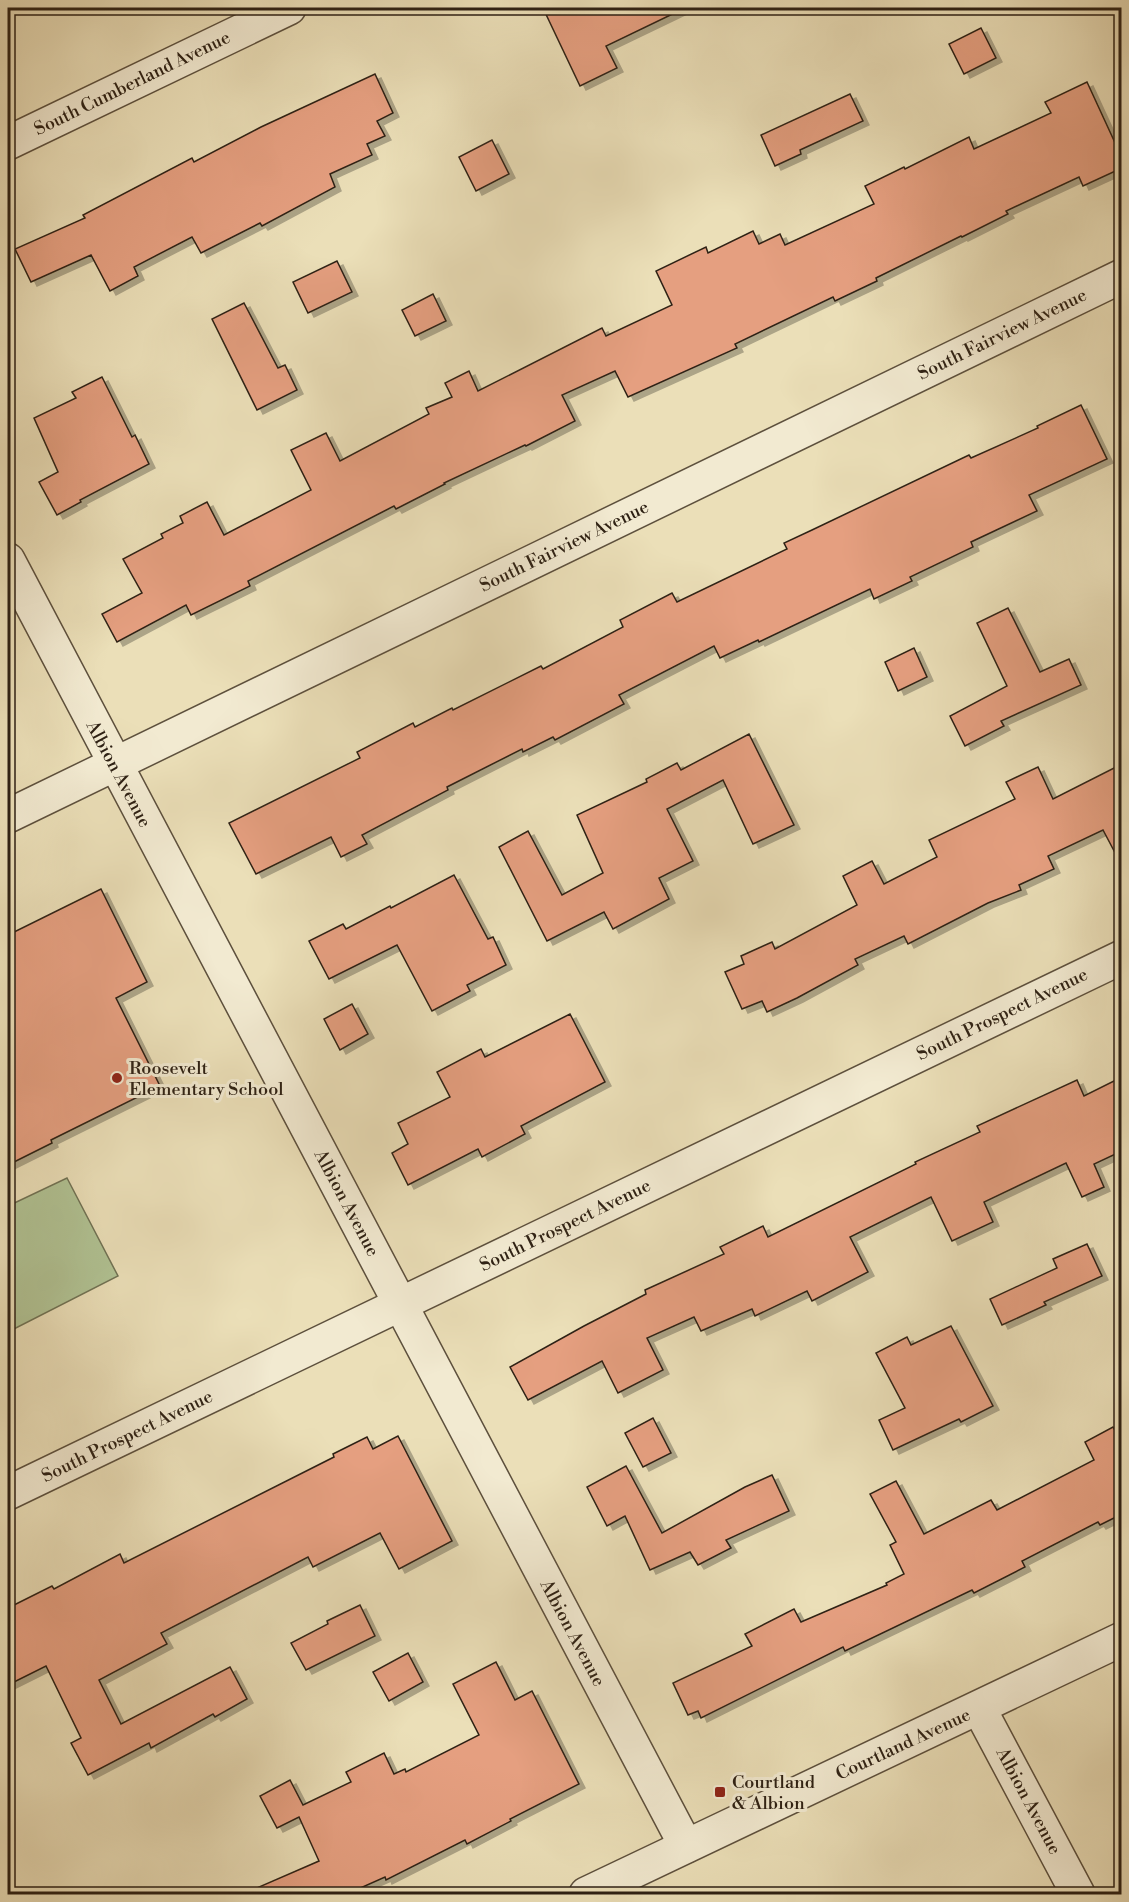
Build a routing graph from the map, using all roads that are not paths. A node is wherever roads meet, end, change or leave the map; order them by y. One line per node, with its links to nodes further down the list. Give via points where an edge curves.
1 (289, 8): 2 (street, South Cumberland Avenue)
2 (8, 143)
3 (1122, 276): 5 (street, South Fairview Avenue)
4 (8, 560): 5 (street, Albion Avenue)
5 (114, 764): 6 (street, South Fairview Avenue); 8 (street, Albion Avenue)
6 (8, 816)
7 (1122, 957): 8 (street, South Prospect Avenue)
8 (401, 1304): 9 (street, South Prospect Avenue); 12 (street, Albion Avenue)
9 (8, 1493)
10 (1122, 1639): 11 (street, Courtland Avenue)
11 (979, 1708): 12 (street, Courtland Avenue); 14 (street, Albion Avenue)
12 (686, 1846): 13 (street, Courtland Avenue)
13 (586, 1894)
14 (1078, 1894)

